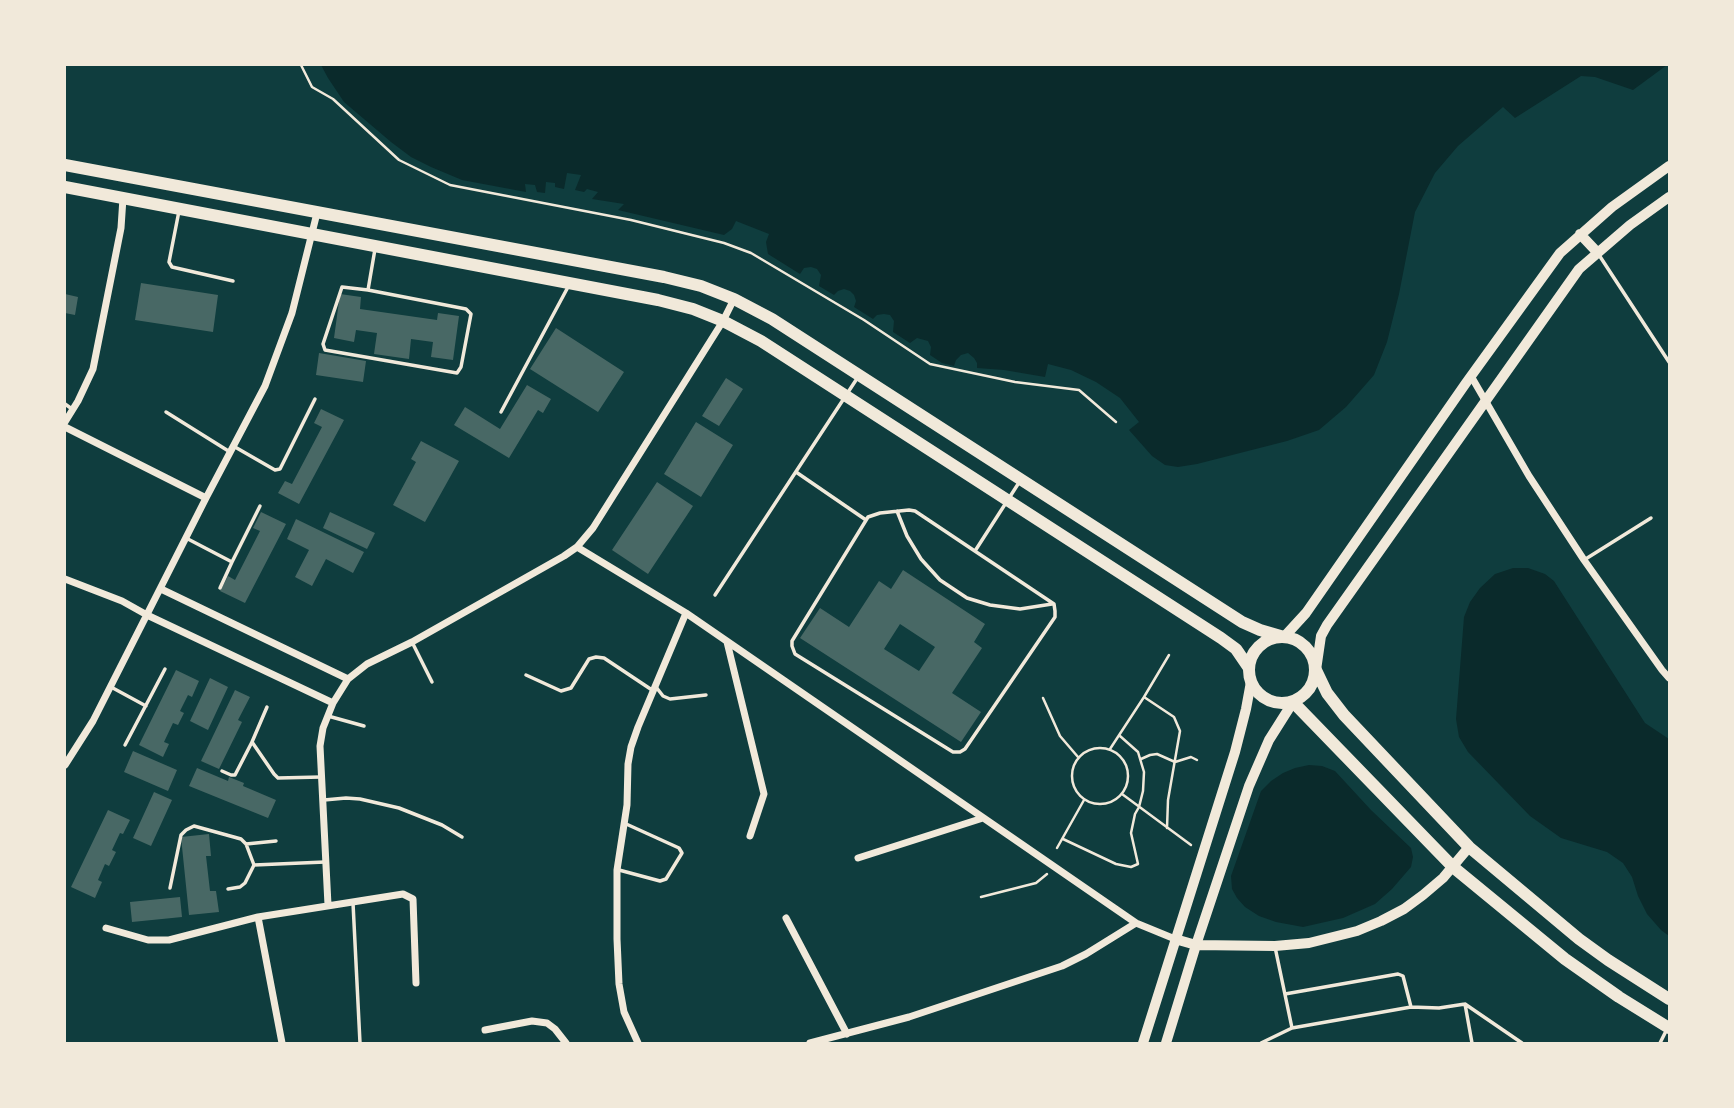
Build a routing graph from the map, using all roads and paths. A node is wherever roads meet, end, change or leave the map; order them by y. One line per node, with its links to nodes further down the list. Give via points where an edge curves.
1 (301, 65): 28 (path, via 312,87 333,99 399,160 450,185 724,243 751,253 930,364 1079,390)
2 (65, 165): 8 (main road)
3 (1669, 166): 9 (main road)
4 (65, 187): 6 (main road)
5 (1669, 197): 12 (main road)
6 (122, 198): 7 (main road); 25 (street, via 121,228 93,369)
7 (179, 209): 10 (main road); 13 (lane, via 169,262 172,267)
8 (317, 212): 10 (street); 16 (main road, via 664,277)
9 (1580, 234): 12 (main road); 20 (main road, via 1560,253)
10 (312, 235): 11 (main road); 30 (street, via 282,341)
11 (375, 247): 14 (main road); 15 (lane)
12 (1597, 252): 18 (lane); 23 (main road, via 1579,269)
13 (233, 281)
14 (570, 282): 17 (main road, via 658,300); 27 (lane)
15 (368, 290): 15 (lane, via 466,309 471,314 457,373 325,350 342,287)
16 (734, 299): 17 (street); 19 (main road)
17 (723, 321): 21 (main road); 40 (street)
18 (1669, 362)
19 (859, 375): 21 (lane); 32 (main road)
20 (1471, 376): 23 (street); 51 (main road, via 1306,613)
21 (846, 396): 31 (lane); 34 (main road)
22 (316, 399): 30 (lane, via 279,469)
23 (1486, 401): 42 (street); 57 (main road, via 1323,631)
24 (65, 404): 25 (lane)
25 (72, 409): 29 (street)
26 (166, 412): 30 (lane)
27 (501, 412)
28 (1116, 422)
29 (65, 424): 33 (street)
30 (232, 449): 33 (street)
31 (796, 472): 38 (lane); 47 (lane)
32 (1021, 480): 34 (lane); 51 (main road, via 1242,622)
33 (206, 498): 39 (street)
34 (1008, 500): 41 (lane); 59 (main road, via 1232,645)
35 (260, 506): 43 (lane)
36 (897, 511): 38 (lane); 41 (lane, via 915,511); 48 (lane, via 921,559 940,580 967,598 990,606)
37 (1650, 518): 42 (lane)
38 (866, 520): 48 (lane, via 792,641 795,654 953,752 965,749 1055,617)
39 (186, 538): 43 (lane); 46 (street)
40 (577, 547): 49 (street); 53 (street)
41 (975, 551): 48 (lane)
42 (1584, 560): 55 (street)
43 (232, 562): 45 (lane)
44 (65, 579): 50 (street)
45 (219, 588)
46 (161, 589): 50 (street); 61 (street)
47 (715, 595)
48 (1054, 604)
49 (686, 613): 52 (street); 64 (street)
50 (147, 615): 63 (street); 69 (street)
51 (1284, 637): 57 (main road, via 1306,647); 59 (main road, via 1260,645 1252,656)
52 (726, 641): 89 (street); 92 (street, via 764,794)
53 (412, 642): 61 (street); 62 (lane)
54 (1169, 655): 66 (path)
55 (1666, 667): 60 (street)
56 (165, 669): 70 (lane)
57 (1316, 670): 68 (main road, via 1310,689); 97 (main road, via 1344,715)
58 (526, 675): 64 (lane, via 561,691 571,688 589,659 596,657)
59 (1250, 675): 68 (main road, via 1268,700); 99 (main road, via 1235,752)
60 (1669, 678)
61 (348, 679): 69 (street)
62 (432, 682)
63 (111, 687): 70 (lane); 82 (street)
64 (655, 689): 65 (lane, via 670,699); 90 (street, via 631,747)
65 (706, 695)
66 (1144, 697): 74 (path); 81 (path, via 1174,717 1180,731)
67 (1043, 698): 78 (path, via 1060,736)
68 (1293, 702): 104 (main road); 116 (main road, via 1255,769)
69 (333, 704): 72 (street)
70 (146, 706): 76 (lane)
71 (267, 707): 75 (lane)
72 (328, 716): 73 (lane); 84 (street, via 320,746)
73 (364, 726)
74 (1120, 736): 77 (path); 79 (path)
75 (252, 742): 83 (lane, via 235,775); 84 (lane, via 278,778)
76 (125, 745)
77 (1110, 749): 78 (path, via 1095,748); 85 (path, via 1127,768)
78 (1078, 757): 87 (path, via 1072,780)
79 (1141, 759): 81 (path, via 1157,754); 88 (path, via 1144,772)
80 (1197, 760): 81 (path, via 1191,757)
81 (1175, 762): 91 (path)
82 (65, 765)
83 (222, 771)
84 (321, 777): 86 (street)
85 (1122, 794): 87 (path, via 1106,803); 88 (path)
86 (322, 800): 93 (lane, via 360,799 399,808); 101 (street)
87 (1084, 800): 94 (path)
88 (1139, 807): 91 (path); 94 (path, via 1131,833 1138,864 1131,867)
89 (983, 818): 100 (street); 103 (street)
90 (624, 823): 105 (street); 105 (lane, via 682,853 660,881)
91 (1167, 828): 99 (path)
92 (750, 836)
93 (462, 837)
94 (1063, 839): 98 (path)
95 (276, 841): 96 (lane)
96 (246, 844): 102 (lane); 106 (lane, via 194,826 186,830)
97 (1469, 847): 104 (main road); 120 (main road, via 1579,939)
98 (1057, 848)
99 (1203, 852): 115 (main road)
100 (858, 858)
101 (325, 862): 102 (lane); 110 (street)
102 (254, 865): 107 (lane, via 245,883)
103 (1054, 866): 108 (path, via 1036,883); 113 (street)
104 (1453, 867): 117 (main road, via 1423,895 1381,921 1331,938); 124 (main road, via 1565,959)
105 (617, 870): 131 (street, via 619,984 624,1012)
106 (170, 888)
107 (228, 889)
108 (981, 897)
109 (353, 901): 110 (street); 118 (street, via 403,894 413,899); 129 (lane)
110 (328, 905): 111 (street)
111 (258, 917): 114 (street, via 169,940 148,940); 128 (street)
112 (786, 918): 126 (street)
113 (1136, 923): 115 (street); 126 (street, via 1062,966)
114 (106, 928)
115 (1175, 939): 116 (main road); 132 (main road)
116 (1196, 946): 117 (main road); 133 (main road)
117 (1275, 946): 119 (lane)
118 (416, 983)
119 (1285, 994): 122 (lane, via 1398,974 1403,976); 123 (lane)
120 (1669, 999)
121 (1465, 1004): 122 (lane); 135 (lane); 136 (lane)
122 (1411, 1007): 123 (lane)
123 (1292, 1028): 134 (lane)
124 (1669, 1028): 137 (lane)
125 (485, 1030): 130 (street, via 532,1021 547,1023)
126 (847, 1034): 127 (street)
127 (816, 1042)
128 (282, 1043)
129 (360, 1043)
130 (566, 1043)
131 (638, 1043)
132 (1143, 1043)
133 (1166, 1043)
134 (1261, 1043)
135 (1472, 1043)
136 (1522, 1043)
137 (1660, 1043)

